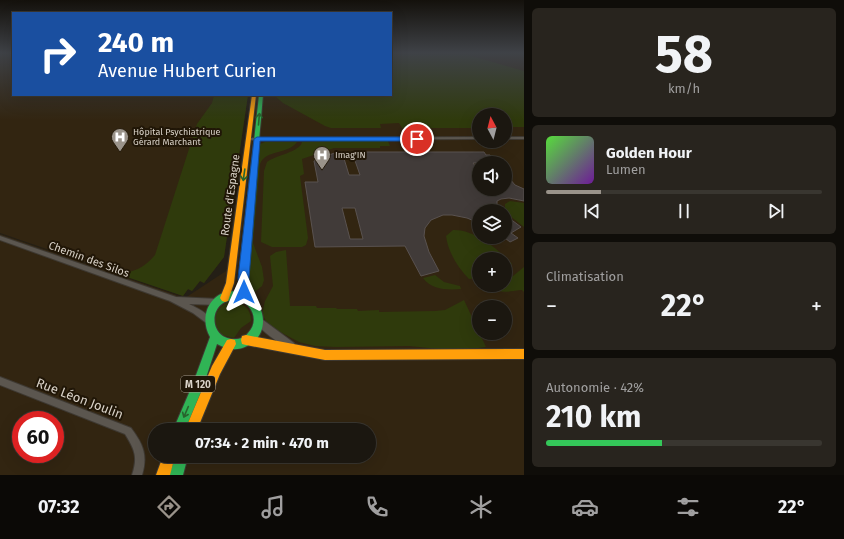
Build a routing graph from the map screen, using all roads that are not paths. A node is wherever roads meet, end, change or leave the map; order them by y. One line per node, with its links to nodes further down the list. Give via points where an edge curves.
1 (254, 96): 6 (main road, Route d'Espagne)
2 (261, 96): 6 (main road, Route d'Espagne, one-way to 2)
3 (472, 138): 6 (street)
4 (512, 138): 5 (street)
5 (524, 138)
6 (253, 139): 8 (main road, Route d'Espagne, via 244,278); 10 (main road, Route d'Espagne, one-way to 10, via 230,283)
7 (0, 238): 9 (street, Chemin des Silos)
8 (246, 297): 10 (main road, via 232,296); 12 (main road, via 258,310)
9 (172, 299): 10 (street, Chemin des Silos); 11 (street, Chemin des Silos, via 196,310)
10 (221, 300): 11 (main road, via 211,311)
11 (209, 320): 13 (main road, via 210,329)
12 (259, 321): 14 (main road, via 255,332); 16 (street)
13 (215, 337): 15 (main road); 19 (main road, M 120, one-way to 19)
14 (246, 340): 15 (main road); 16 (main road)
15 (231, 344): 20 (main road, M 120, via 216,370)
16 (292, 347): 17 (main road, via 325,355)
17 (524, 354)
18 (0, 381): 23 (street, Rue Léon Joulin, via 128,431 139,446 141,457)
19 (182, 423)
20 (194, 423)
21 (167, 463): 24 (main road)
22 (180, 463): 25 (main road)
23 (137, 475)
24 (163, 475)
25 (176, 475)

